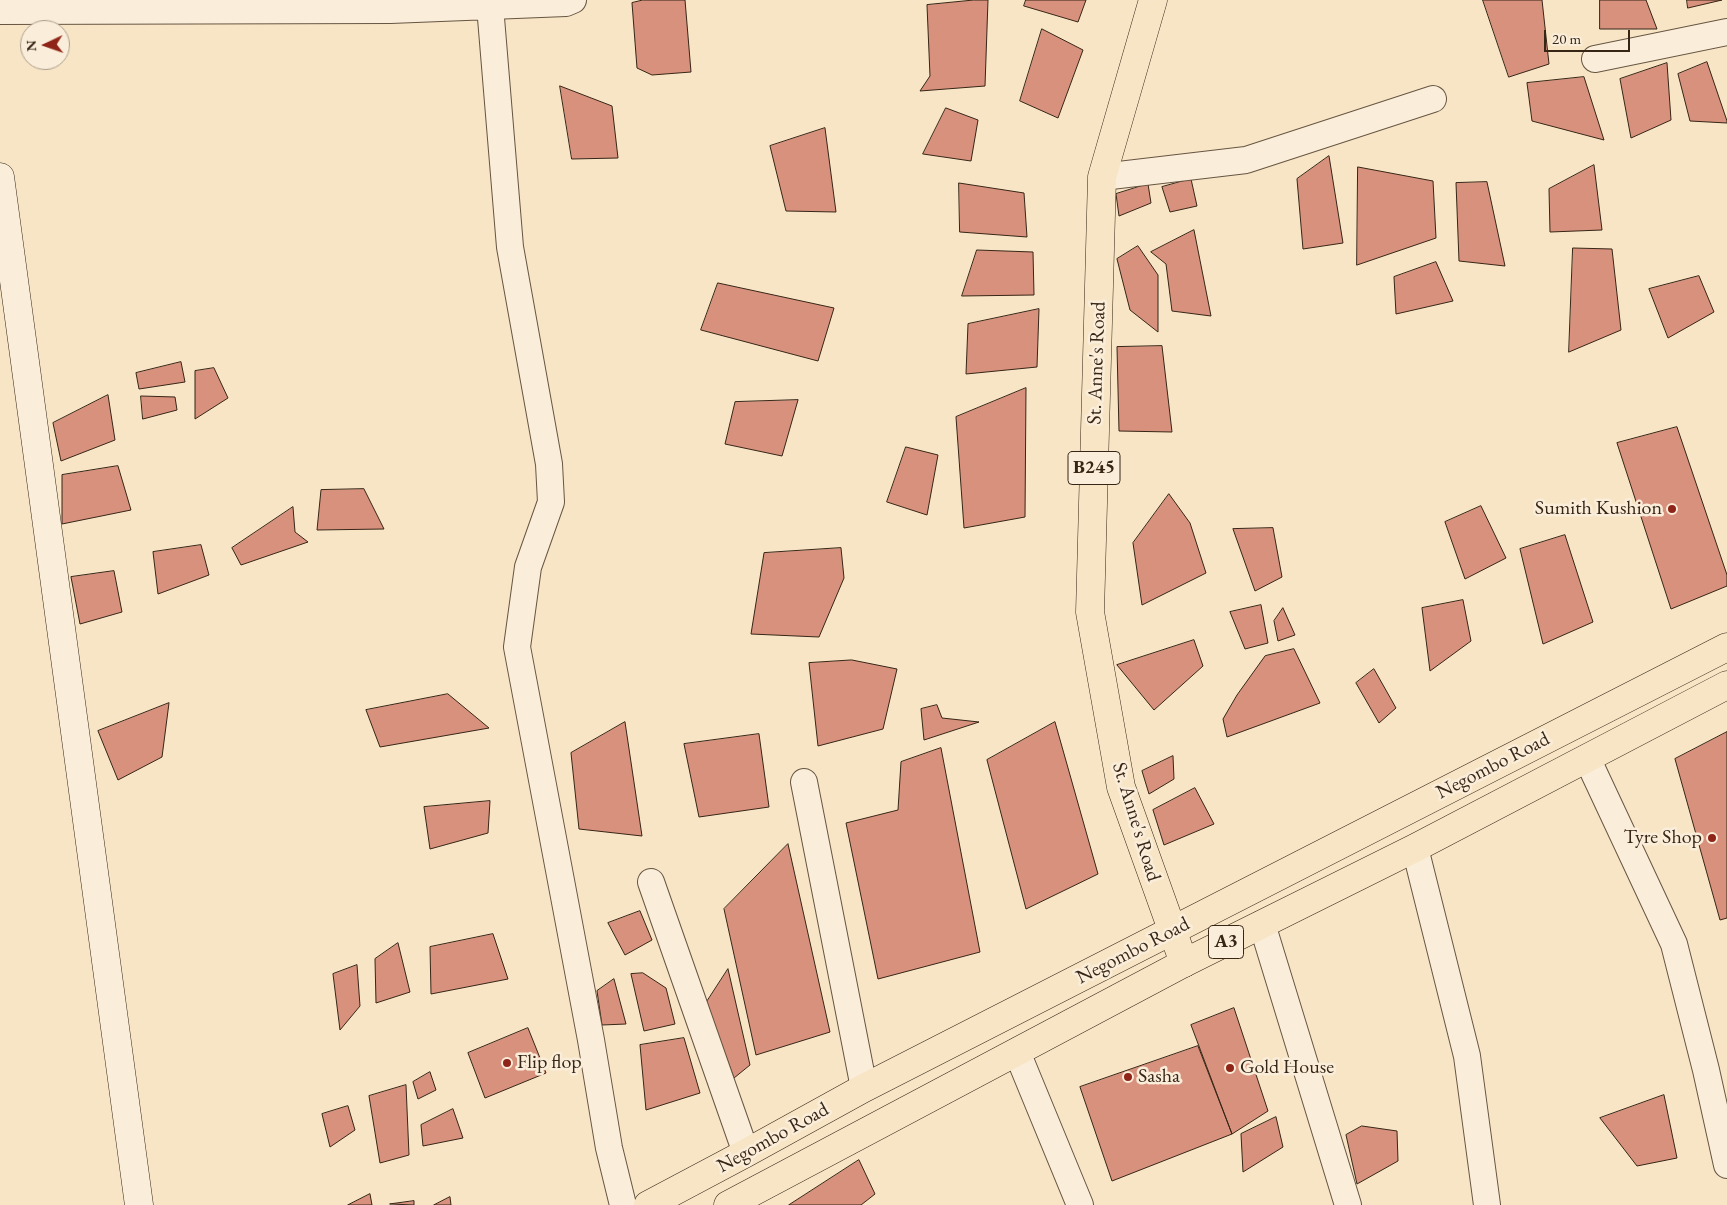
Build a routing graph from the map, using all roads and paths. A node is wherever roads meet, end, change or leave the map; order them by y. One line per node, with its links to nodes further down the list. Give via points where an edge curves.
1 (573, 0): 4 (street)
2 (1153, 0): 10 (main road, St. Anne's Road / B245)
3 (388, 5): 4 (street); 5 (street)
4 (490, 6): 25 (street, via 510,247 549,464 551,502 528,567 517,647 609,1148)
5 (0, 11)
6 (1727, 32): 7 (street)
7 (1596, 59)
8 (1433, 99): 10 (street, via 1246,160)
9 (0, 177): 24 (street)
10 (1102, 177): 18 (main road, St. Anne's Road / B245, via 1090,612 1120,787)
11 (1727, 646): 18 (main road, Negombo Road / A3)
12 (1727, 685): 13 (main road, Negombo Road / A3)
13 (1587, 758): 15 (main road, Negombo Road / A3); 23 (street, via 1674,944)
14 (804, 782): 21 (street)
15 (1416, 848): 17 (main road, Negombo Road / A3); 30 (street, via 1467,1056)
16 (650, 882): 22 (street)
17 (1262, 924): 19 (main road, Negombo Road / A3); 29 (street)
18 (1172, 931): 19 (main road, St. Anne's Road); 21 (main road, Negombo Road / A3)
19 (1184, 963): 20 (main road, Negombo Road / A3)
20 (1017, 1052): 27 (main road, Negombo Road / A3); 28 (street)
21 (864, 1088): 22 (main road, Negombo Road / A3)
22 (746, 1153): 26 (main road, Negombo Road / A3)
23 (1727, 1165)
24 (139, 1205)
25 (623, 1205)
26 (648, 1205)
27 (728, 1205)
28 (1080, 1205)
29 (1348, 1205)
30 (1487, 1205)

